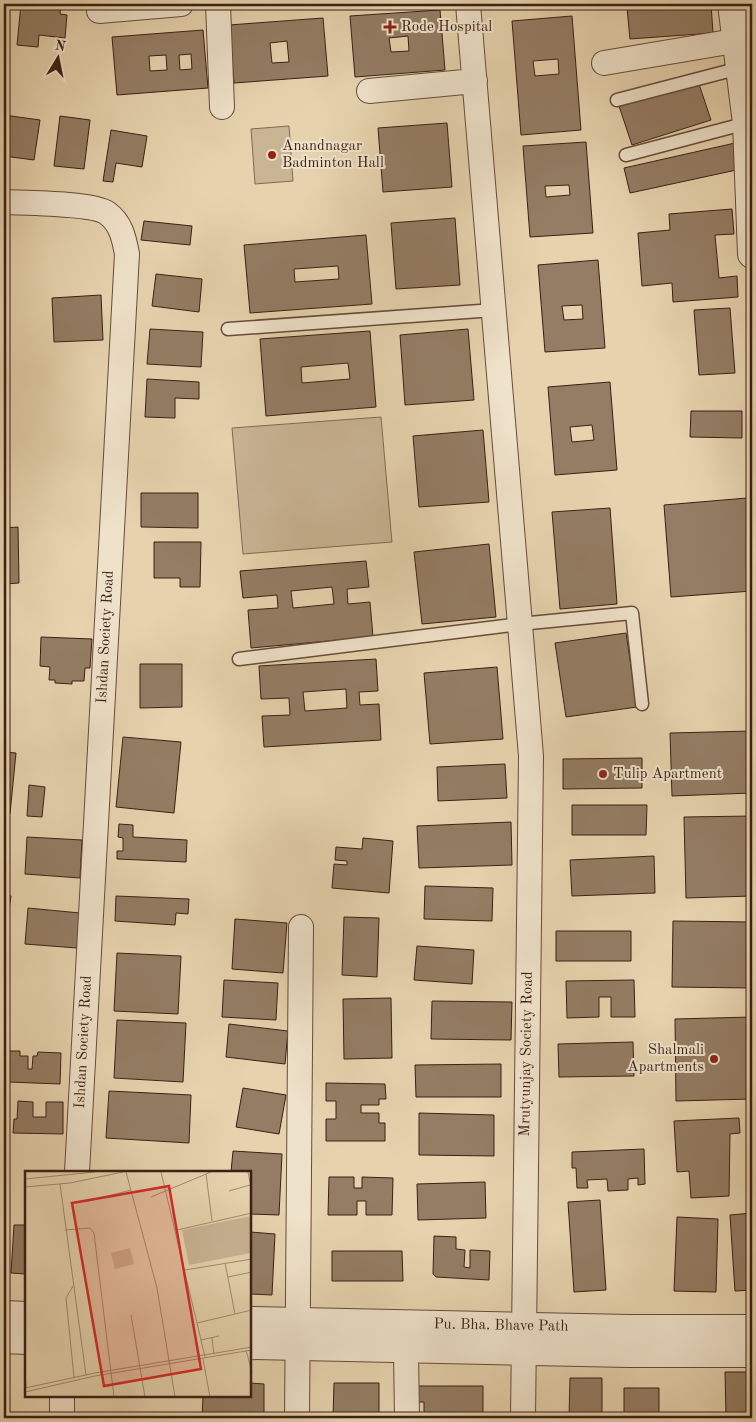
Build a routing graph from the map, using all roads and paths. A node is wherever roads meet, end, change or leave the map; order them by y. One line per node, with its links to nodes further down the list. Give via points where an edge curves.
1 (181, 4): 5 (street)
2 (218, 4): 11 (street)
3 (468, 4): 8 (street, Mrutyunjay Society Road)
4 (732, 4): 6 (street)
5 (99, 11)
6 (743, 50): 7 (street); 10 (lane); 12 (street)
7 (604, 63)
8 (475, 82): 9 (street); 16 (street, Mrutyunjay Society Road)
9 (369, 91)
10 (617, 100)
11 (222, 107)
12 (747, 123): 13 (lane); 15 (street)
13 (626, 155)
14 (4, 202): 22 (street, Ishdan Society Road, via 84,207 107,212 121,228 127,254)
15 (752, 254)
16 (494, 310): 17 (lane); 18 (street, Mrutyunjay Society Road)
17 (228, 328)
18 (520, 624): 19 (lane); 20 (lane, via 632,612); 29 (street, Mrutyunjay Society Road, via 531,756)
19 (239, 659)
20 (642, 704)
21 (301, 927): 27 (street)
22 (77, 1171)
23 (4, 1315): 24 (street)
24 (25, 1316)
25 (251, 1321): 27 (street, Pu. Bha. Bhave Path)
26 (752, 1329): 29 (street, Pu. Bha. Bhave Path)
27 (296, 1334): 29 (street, Pu. Bha. Bhave Path); 31 (street, Pu. Bha. Bhave Path); 32 (street, Pu. Bha. Bhave Path); 36 (street)
28 (4, 1339): 30 (street)
29 (524, 1339): 32 (street, Pu. Bha. Bhave Path); 33 (street, Pu. Bha. Bhave Path); 38 (street, Mrutyunjay Society Road)
30 (25, 1340)
31 (251, 1345)
32 (406, 1349): 37 (street)
33 (752, 1353)
34 (62, 1397): 35 (street)
35 (62, 1418)
36 (297, 1418)
37 (407, 1418)
38 (523, 1418)

